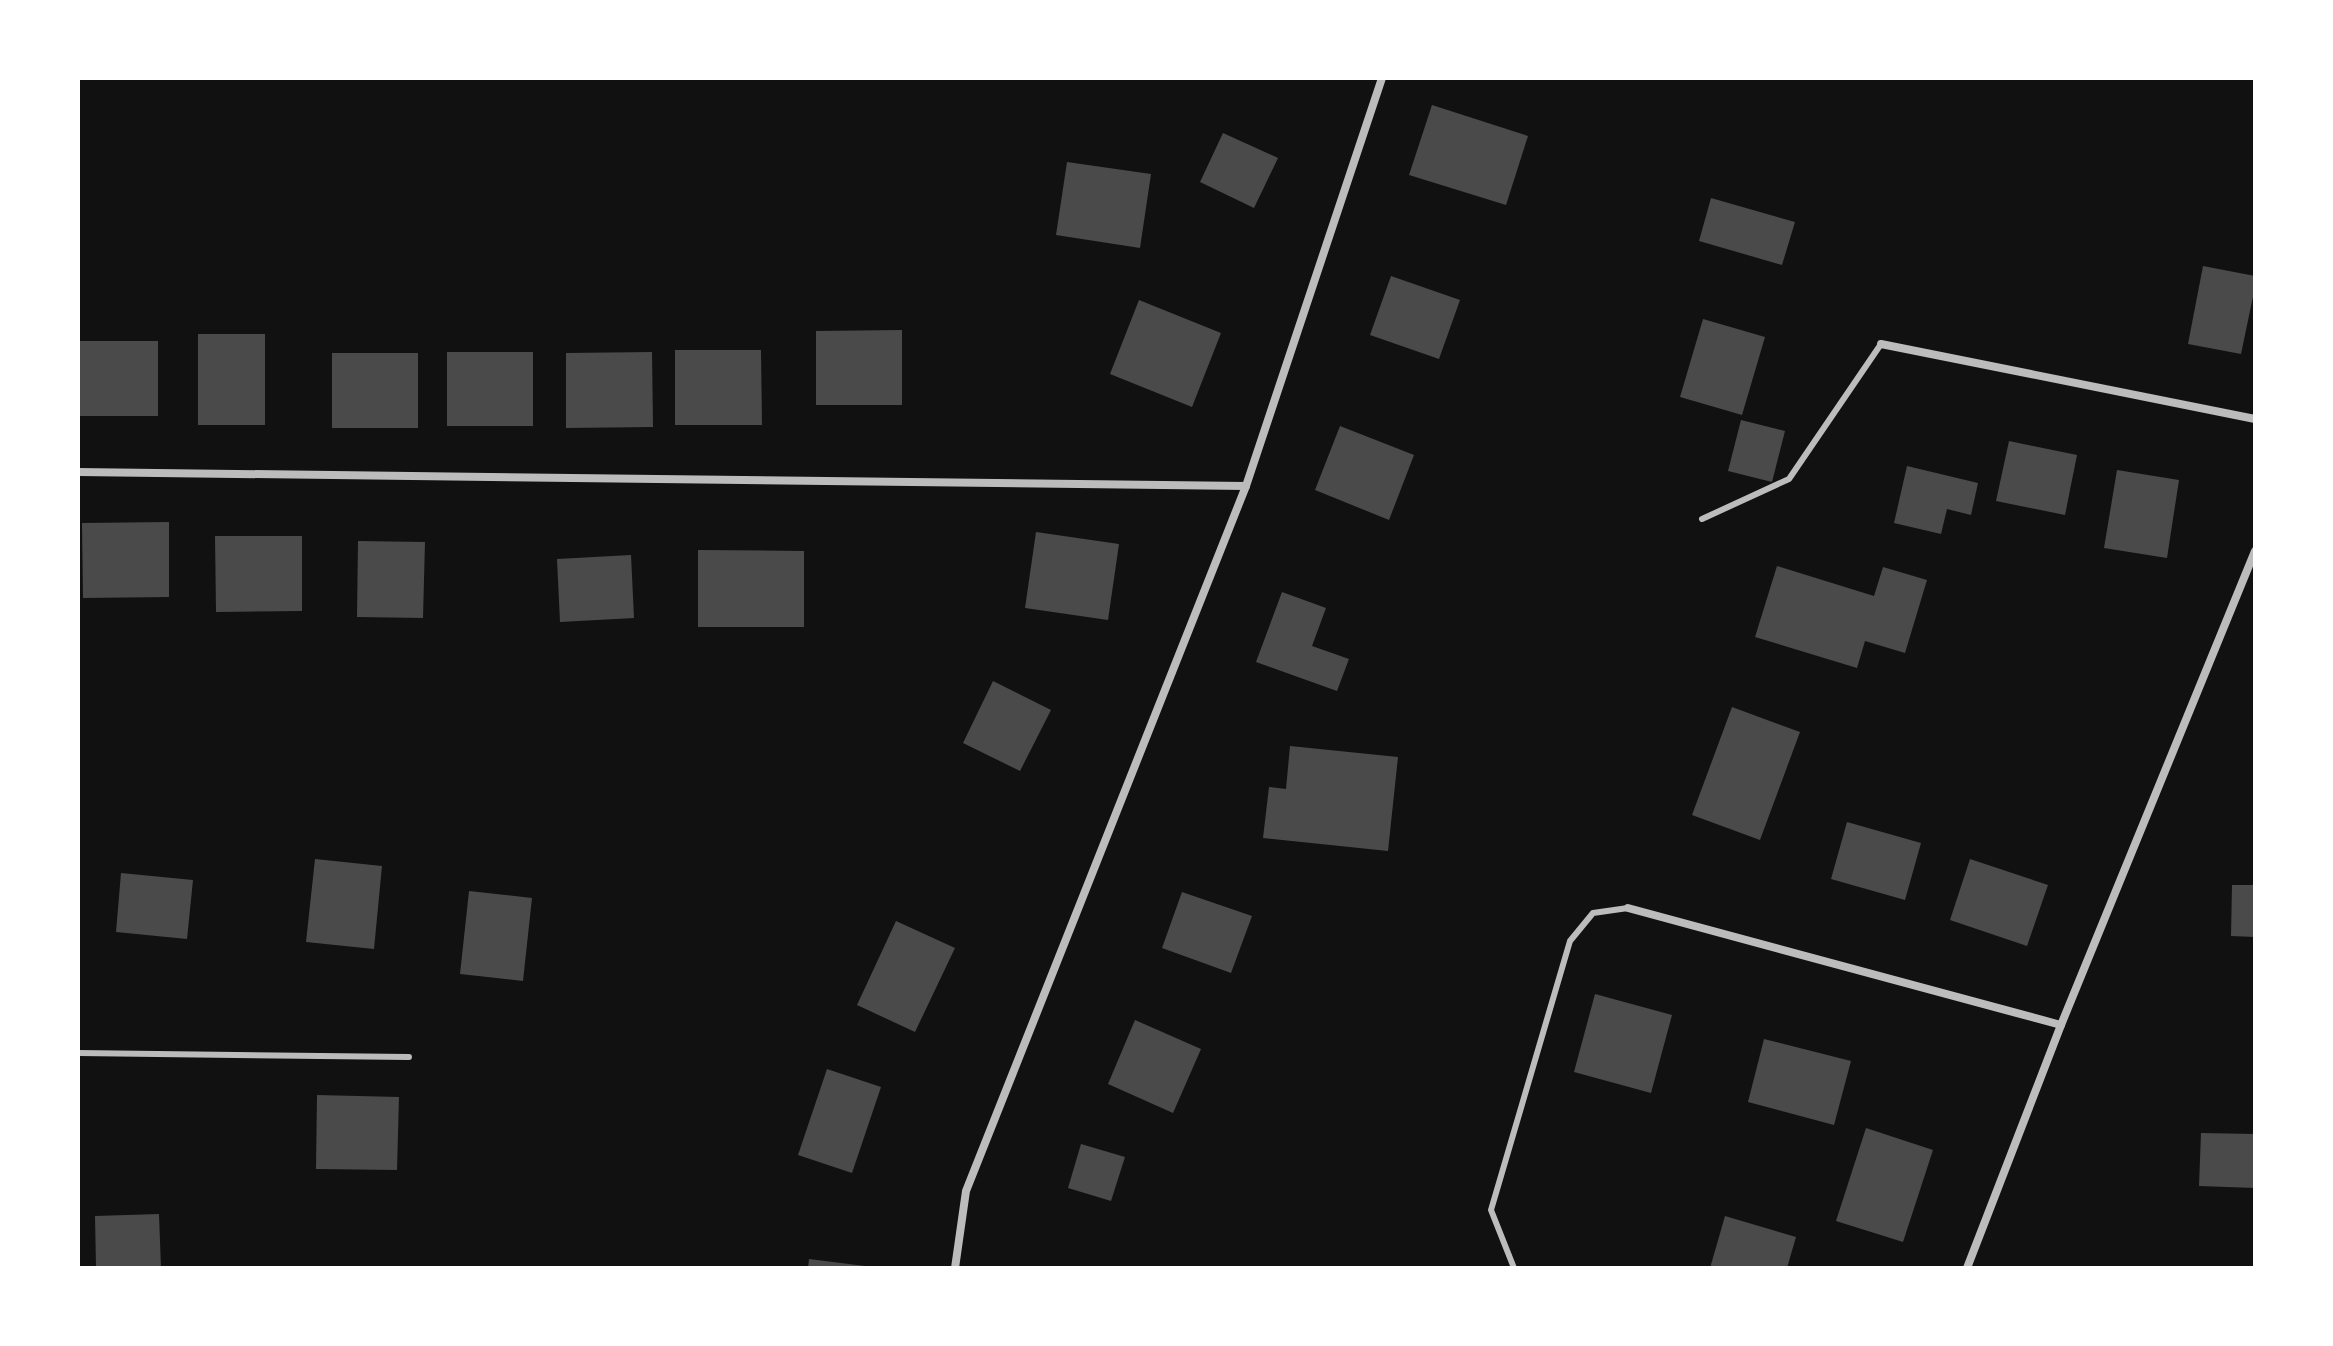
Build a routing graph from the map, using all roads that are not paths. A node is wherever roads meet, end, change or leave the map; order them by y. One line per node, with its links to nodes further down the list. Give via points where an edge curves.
1 (1382, 78): 5 (street)
2 (1881, 344): 3 (street); 6 (lane, via 1789,479)
3 (2255, 419)
4 (78, 472): 5 (street)
5 (1246, 486): 12 (street, via 966,1191)
6 (1702, 519)
7 (2255, 551): 9 (street)
8 (1628, 908): 9 (street); 13 (lane, via 1593,913 1570,941 1491,1210)
9 (2061, 1025): 14 (street)
10 (78, 1053): 11 (lane)
11 (409, 1057)
12 (955, 1268)
13 (1514, 1268)
14 (1967, 1268)

